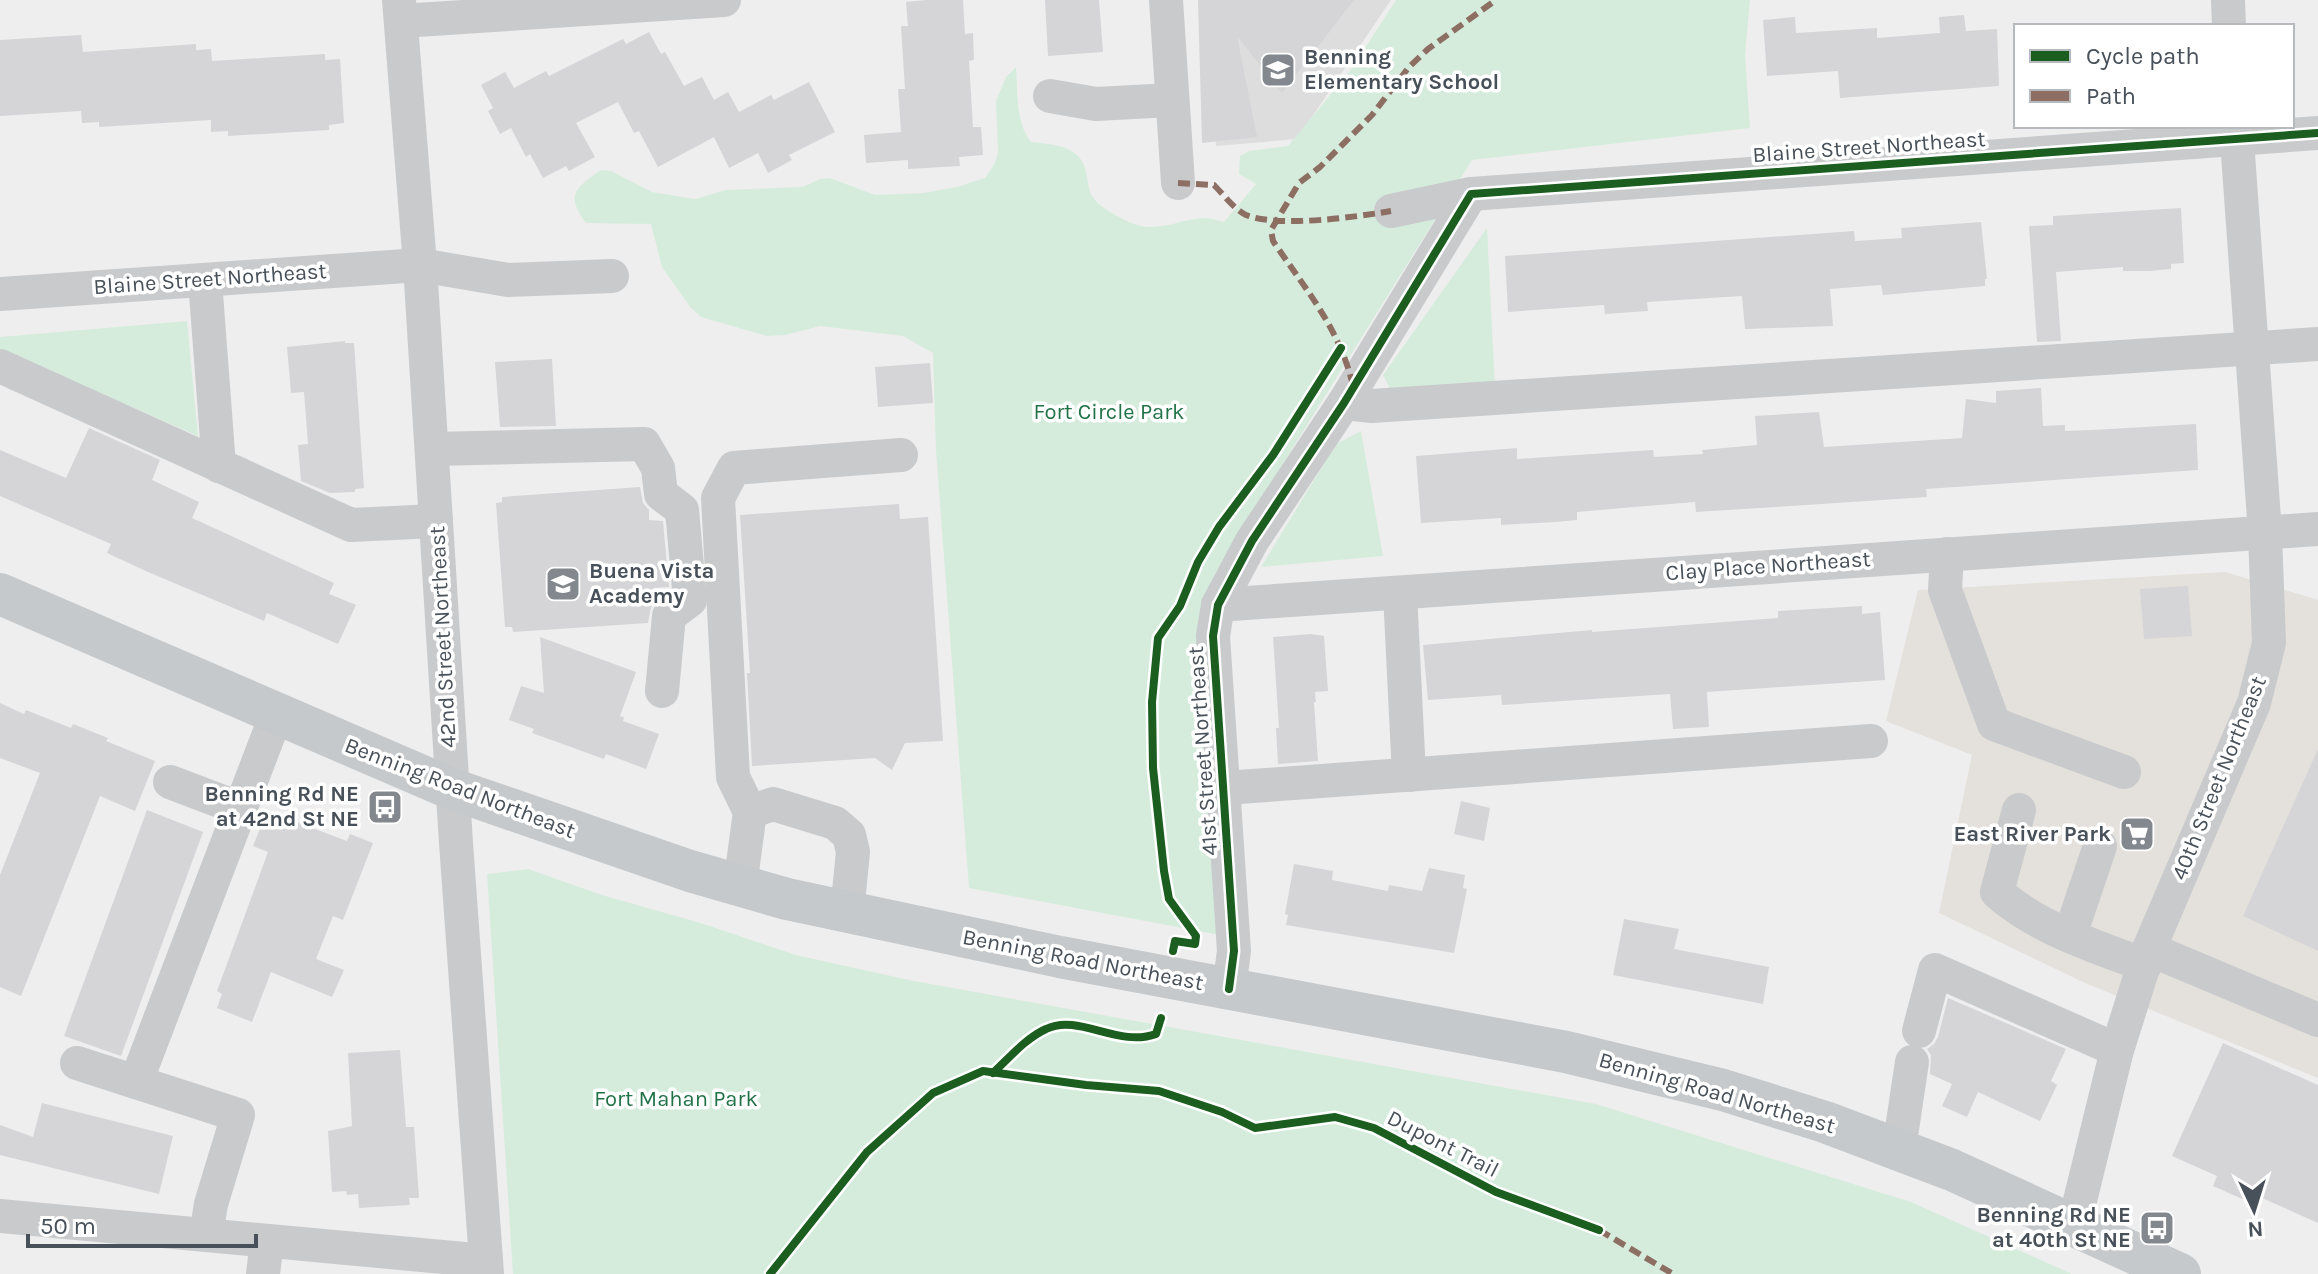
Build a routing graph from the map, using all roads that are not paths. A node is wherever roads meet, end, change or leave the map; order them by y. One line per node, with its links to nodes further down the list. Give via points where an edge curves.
1 (724, 0): 4 (street)
2 (1166, 0): 7 (street)
3 (2228, 0): 5 (street)
4 (400, 11): 13 (street, 42nd Street Northeast)
5 (2229, 24)
6 (1050, 96): 7 (street, via 1096,104)
7 (1172, 100): 10 (street)
8 (2237, 132): 9 (street, Blaine Street Northeast); 11 (street, Blaine Street Northeast); 18 (street, 40th Street Northeast)
9 (2318, 133)
10 (1178, 183)
11 (1471, 194): 12 (street, Blaine Street Northeast); 20 (street, 41st Street Northeast)
12 (1391, 211)
13 (420, 265): 14 (street, Blaine Street Northeast, via 508,280); 15 (street, Blaine Street Northeast); 21 (street, 42nd Street Northeast)
14 (612, 276)
15 (205, 280): 16 (street, Blaine Street Northeast); 23 (street)
16 (0, 294)
17 (2318, 344): 18 (street)
18 (2252, 348): 20 (street, via 1372,406); 26 (street, 40th Street Northeast)
19 (0, 366): 23 (street)
20 (1344, 403): 31 (street, 41st Street Northeast, via 1252,541)
21 (432, 449): 24 (street, 42nd Street Northeast); 32 (street, via 644,444 658,468 661,494 682,510 690,600 669,616)
22 (901, 455): 42 (street, via 734,468 718,498 733,777)
23 (219, 466): 24 (street, via 351,525)
24 (436, 521): 39 (street, 42nd Street Northeast)
25 (2318, 529): 26 (street, Clay Place Northeast)
26 (2265, 533): 27 (street, Clay Place Northeast); 28 (street); 47 (street, 40th Street Northeast, via 2269,643 2263,674)
27 (1947, 554): 29 (street, Clay Place Northeast); 35 (street, via 1945,590 1994,724)
28 (2318, 556)
29 (1400, 593): 31 (street, Clay Place Northeast); 36 (street)
30 (0, 594): 33 (main road, Benning Road Northeast)
31 (1218, 605): 38 (street, 41st Street Northeast, via 1213,636)
32 (662, 691)
33 (277, 713): 39 (main road, Benning Road Northeast); 40 (street)
34 (1871, 741): 36 (street)
35 (2124, 772)
36 (1409, 775): 38 (street)
37 (170, 782): 40 (street)
38 (1225, 788): 48 (street, 41st Street Northeast, via 1234,951)
39 (452, 789): 44 (main road, Benning Road Northeast); 58 (street, 42nd Street Northeast)
40 (241, 809): 52 (street)
41 (2019, 810): 46 (street, via 1997,892 2018,911)
42 (750, 812): 44 (street); 45 (street, via 773,804 835,823 849,835 853,852)
43 (2100, 846): 46 (street)
44 (740, 886): 45 (main road, Benning Road Northeast)
45 (847, 912): 48 (main road, Benning Road Northeast)
46 (2070, 935): 47 (street)
47 (2147, 957): 49 (street); 50 (street, 40th Street Northeast)
48 (1229, 989): 53 (main road, Benning Road Northeast, via 1649,1070)
49 (2318, 1020)
50 (2117, 1050): 53 (street, via 1935,970 1915,1046); 55 (street, 40th Street Northeast)
51 (77, 1063): 52 (street)
52 (136, 1082): 56 (street, via 238,1115)
53 (1899, 1149): 55 (main road, Benning Road Northeast)
54 (0, 1216): 56 (street)
55 (2074, 1225): 60 (main road, Benning Road Northeast)
56 (206, 1235): 57 (street)
57 (267, 1241): 58 (street); 59 (street)
58 (487, 1268)
59 (263, 1274)
60 (2180, 1274)

